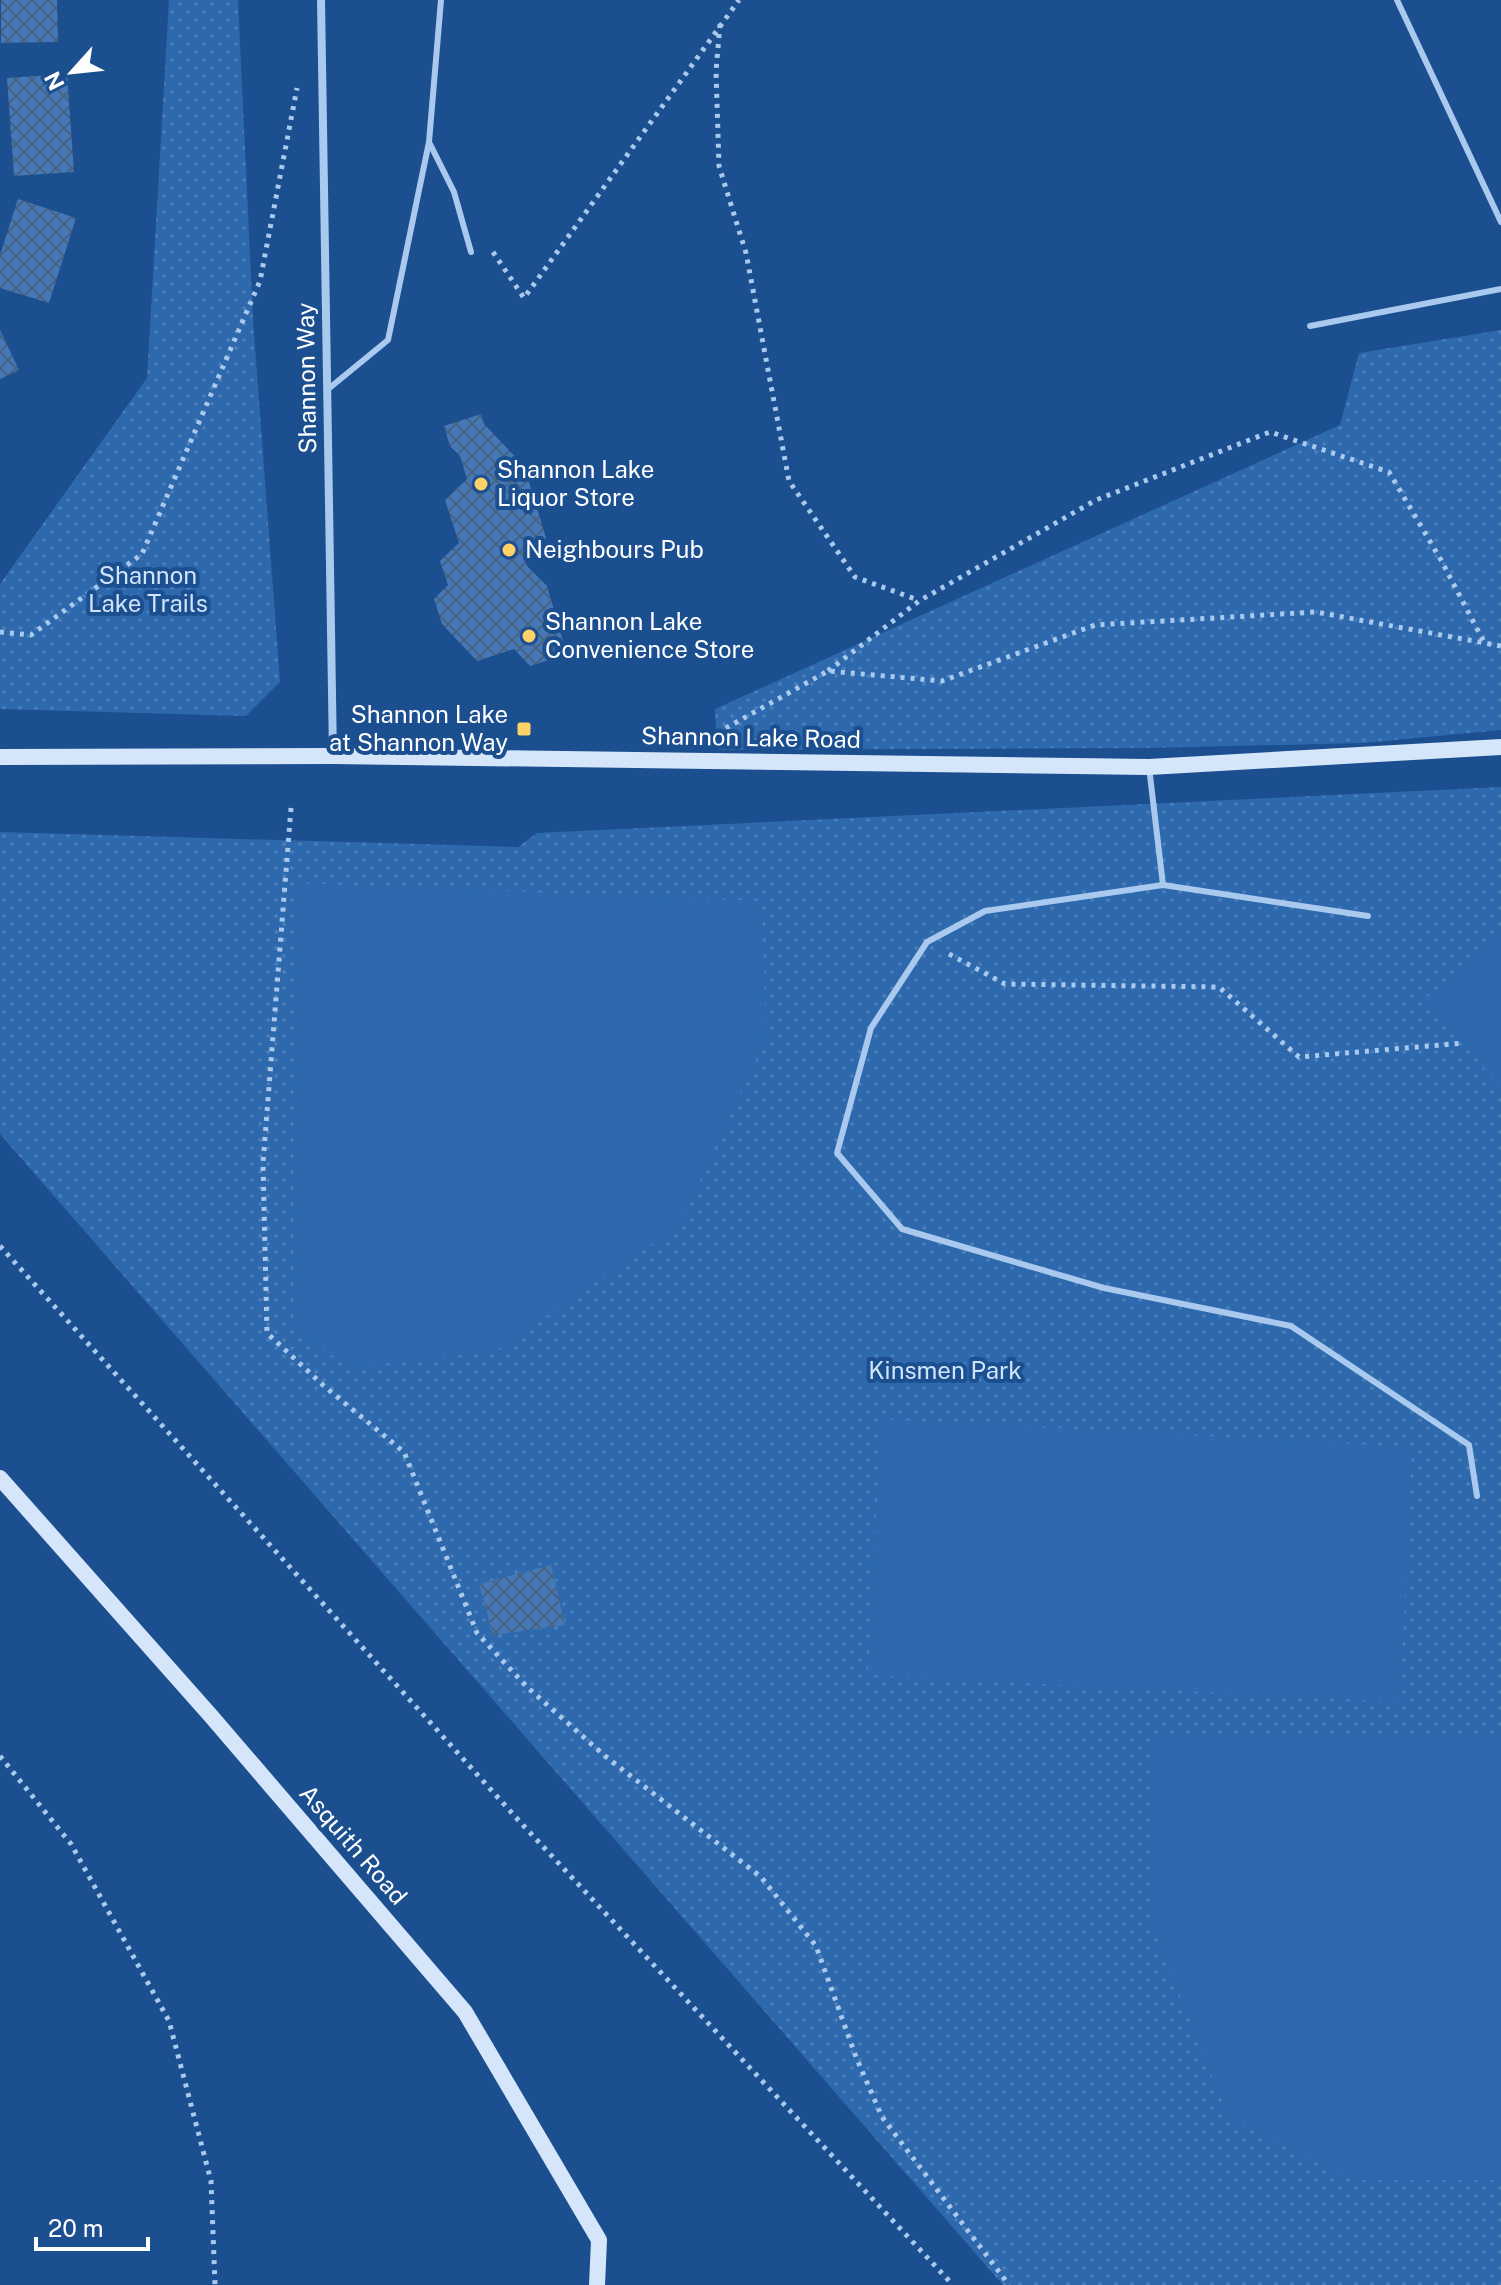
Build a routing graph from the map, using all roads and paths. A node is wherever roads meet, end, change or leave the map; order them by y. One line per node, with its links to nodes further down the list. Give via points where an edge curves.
1 (321, 0): 13 (street, Shannon Way)
2 (441, 0): 7 (lane)
3 (739, 0): 5 (path)
4 (1397, 0): 8 (lane)
5 (720, 24): 9 (path, via 524,298); 14 (path, via 719,166 746,253 789,481 855,577)
6 (298, 86): 15 (path, via 260,281 142,554 31,635)
7 (429, 142): 10 (lane, via 454,192); 13 (lane, via 388,340)
8 (1501, 222)
9 (489, 245)
10 (471, 252)
11 (1501, 289): 12 (lane)
12 (1310, 326)
13 (327, 390): 21 (street, Shannon Way)
14 (919, 601): 16 (path, via 1096,500 1270,432 1389,472); 18 (path)
15 (0, 632)
16 (1485, 644): 17 (path); 18 (path, via 1316,612 1095,625 942,681)
17 (1501, 646)
18 (828, 671): 19 (path)
19 (710, 737)
20 (1501, 747): 23 (main road, Shannon Lake Road)
21 (333, 756): 22 (main road, Shannon Lake Road); 23 (main road, Shannon Lake Road)
22 (0, 757)
23 (1149, 767): 25 (lane)
24 (291, 808): 36 (path, via 263,1163 267,1333 404,1452 477,1633 527,1687 605,1756 761,1877 816,1946 882,2117)
25 (1163, 885): 26 (lane); 27 (lane, via 985,911)
26 (1368, 916)
27 (927, 942): 28 (path, via 1005,984 1219,987 1299,1057); 31 (lane, via 871,1028 837,1153 902,1229 1104,1288 1291,1326 1469,1445)
28 (1464, 1043)
29 (0, 1246): 35 (path, via 521,1823)
30 (0, 1478): 34 (main road, Asquith Road, via 465,2012 599,2240)
31 (1477, 1496)
32 (0, 1756): 33 (path, via 71,1844 169,2021 211,2181)
33 (215, 2285)
34 (597, 2285)
35 (953, 2285)
36 (1009, 2285)

